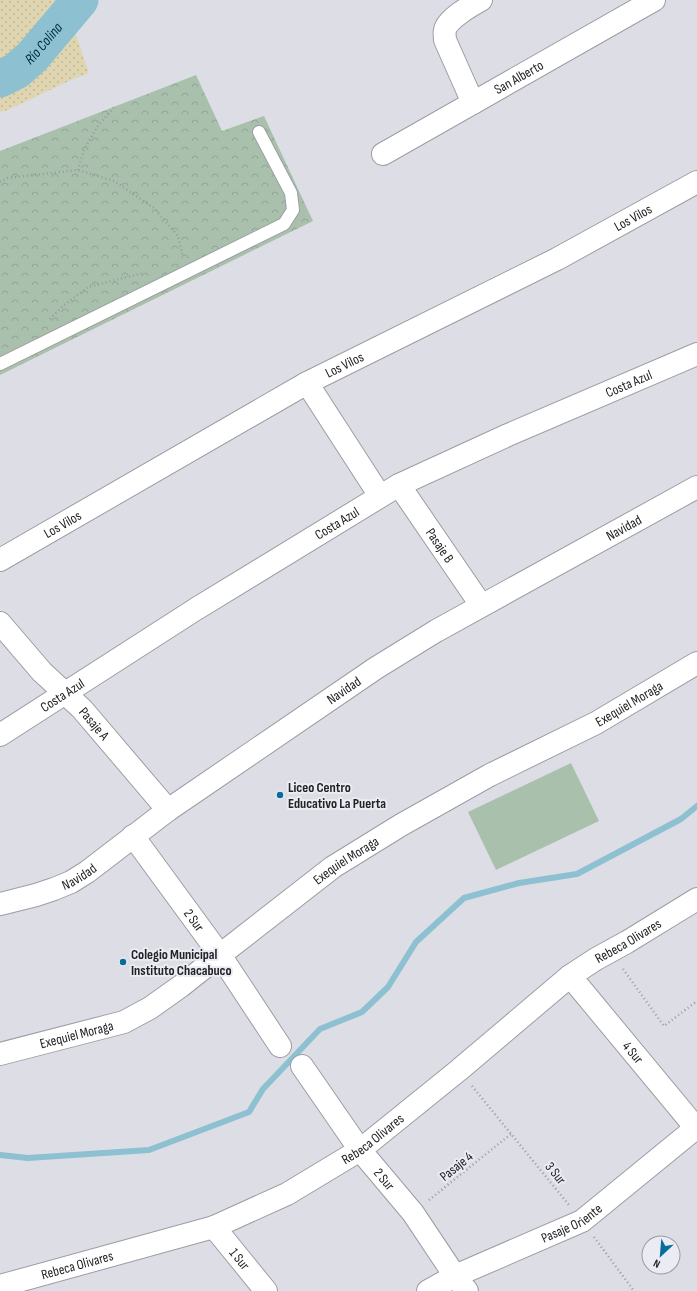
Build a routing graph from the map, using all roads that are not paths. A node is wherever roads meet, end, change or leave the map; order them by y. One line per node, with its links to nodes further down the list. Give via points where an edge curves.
1 (481, 0): 3 (street, via 450,22 445,30 445,40)
2 (654, 0): 3 (street, San Alberto)
3 (473, 103): 5 (street, San Alberto)
4 (259, 132): 8 (lane, via 291,193 294,210 284,224)
5 (383, 154)
6 (697, 182): 9 (street, Los Vilos, via 557,260)
7 (697, 354): 10 (street, Costa Azul)
8 (0, 364)
9 (307, 383): 12 (street); 13 (street, Los Vilos)
10 (399, 485): 12 (street, Costa Azul); 14 (street, Pasaje B)
11 (697, 487): 14 (street, Navidad)
12 (380, 496): 17 (street, Costa Azul)
13 (0, 560)
14 (481, 605): 19 (street, Navidad, via 376,668)
15 (0, 623): 17 (street, Pasaje A, via 42,672)
16 (697, 663): 23 (street, Exequiel Moraga, via 596,723 483,778 401,825 333,867)
17 (64, 693): 18 (street, Costa Azul); 19 (street, Pasaje A, via 82,709)
18 (0, 736)
19 (168, 810): 20 (street, Navidad)
20 (133, 836): 22 (street, Navidad, via 71,882 36,895); 23 (street, 2 Sur)
21 (697, 899): 24 (street, Rebeca Olivares)
22 (0, 904)
23 (220, 955): 25 (street, 2 Sur); 26 (street, Exequiel Moraga, via 150,1008 124,1022)
24 (570, 976): 28 (street, 4 Sur); 29 (street, Rebeca Olivares)
25 (280, 1046)
26 (0, 1054)
27 (302, 1066): 29 (street, 2 Sur)
28 (697, 1127): 31 (street, Pasaje Oriente, via 582,1221)
29 (360, 1150): 30 (street, Rebeca Olivares, via 287,1194); 31 (street, 2 Sur, via 413,1213)
30 (214, 1227): 32 (street, Rebeca Olivares); 33 (street, 1 Sur)
31 (462, 1284): 34 (street, Pasaje Oriente)
32 (0, 1286)
33 (266, 1291)
34 (428, 1291)

